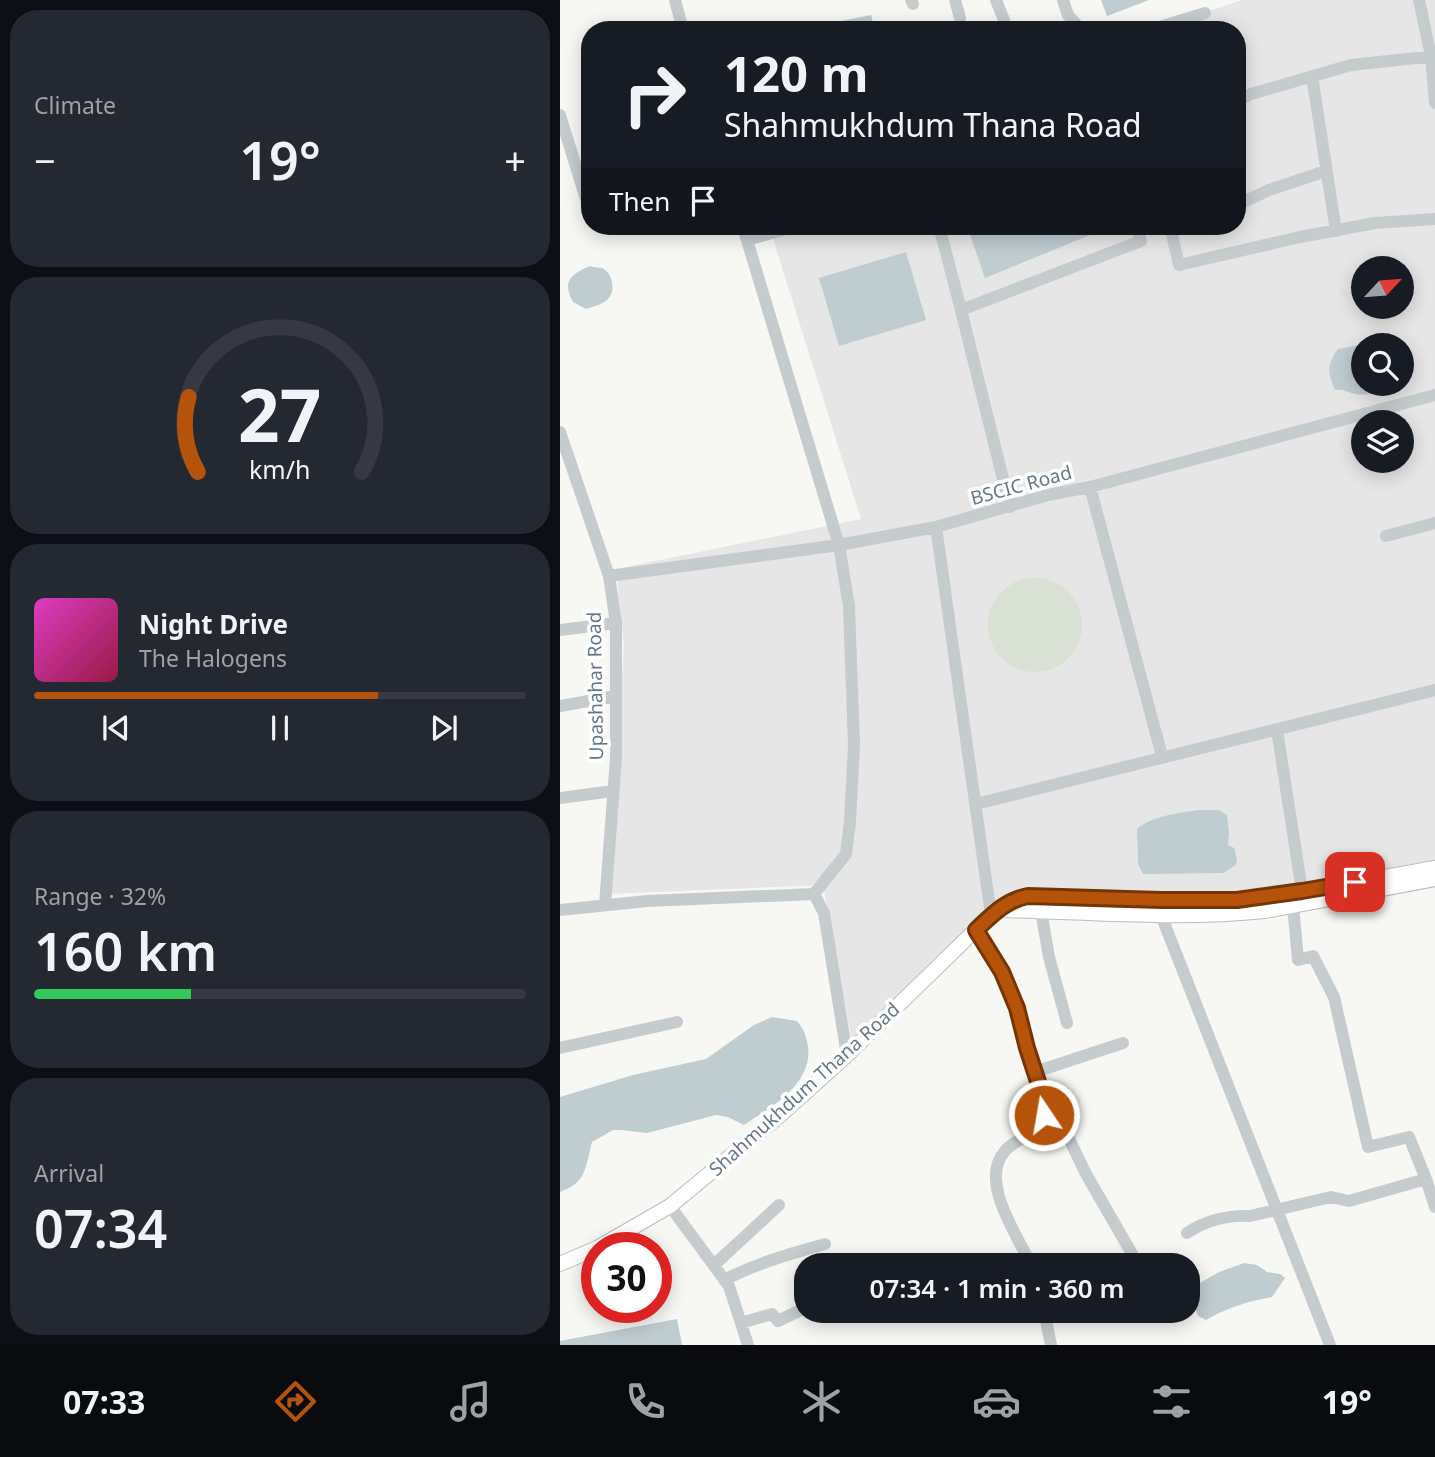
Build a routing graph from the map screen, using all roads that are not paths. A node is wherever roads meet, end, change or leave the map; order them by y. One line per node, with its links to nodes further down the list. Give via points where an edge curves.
1 (675, 0): 9 (street)
2 (955, 0): 7 (street)
3 (996, 0): 8 (street)
4 (1063, 0): 10 (street)
5 (1419, 0): 12 (street)
6 (1205, 13): 11 (street)
7 (960, 18)
8 (1003, 20)
9 (681, 21)
10 (1073, 21)
11 (1179, 21)
12 (1433, 56): 13 (street, via 1351,65); 15 (street)
13 (1312, 76): 14 (street); 17 (street)
14 (1246, 96)
15 (1435, 103)
16 (560, 115): 18 (street)
17 (1326, 171): 19 (street); 21 (street)
18 (581, 183)
19 (1246, 201)
20 (1435, 219): 21 (street)
21 (1336, 231): 26 (street, via 1179,265)
22 (745, 235): 27 (street)
23 (764, 235): 27 (street)
24 (941, 235): 28 (street)
25 (1139, 235): 28 (street, via 1141,241)
26 (1172, 235)
27 (747, 240): 36 (street)
28 (961, 310): 32 (street)
29 (1435, 395): 31 (street, BSCIC Road)
30 (560, 432): 37 (street, Upashahar Road)
31 (1090, 487): 32 (street, BSCIC Road); 44 (street)
32 (1010, 507): 34 (street, BSCIC Road)
33 (1435, 523): 35 (street)
34 (936, 527): 36 (street, BSCIC Road); 47 (street)
35 (1386, 536)
36 (839, 545): 37 (street, BSCIC Road); 51 (street, via 849,606 854,744 850,822 846,854)
37 (609, 576): 38 (street, Upashahar Road)
38 (616, 623): 39 (street); 41 (street, Upashahar Road)
39 (560, 631)
40 (1435, 690): 43 (street)
41 (616, 696): 42 (street); 45 (street, Upashahar Road)
42 (560, 705)
43 (1277, 730): 44 (street); 50 (street)
44 (1162, 757): 47 (street)
45 (613, 791): 46 (street); 52 (street, Upashahar Road)
46 (560, 798)
47 (976, 804): 56 (street)
48 (1435, 868): 50 (main road, Shahmukhdum Thana Road)
49 (1435, 879): 53 (main road)
50 (1302, 891): 56 (main road, Shahmukhdum Thana Road, via 1237,900 1028,896)
51 (814, 894): 52 (street); 63 (street, via 824,913)
52 (605, 905): 54 (street)
53 (1293, 905): 57 (main road, via 1265,912); 66 (street, via 1298,960 1313,956 1334,998 1368,1147 1409,1137)
54 (560, 910)
55 (1041, 911): 56 (main road); 57 (main road); 60 (street)
56 (994, 913): 58 (main road, Shahmukhdum Thana Road)
57 (1161, 915): 70 (street)
58 (976, 930): 63 (main road, Shahmukhdum Thana Road); 64 (street, via 1012,996)
59 (677, 1023): 62 (street)
60 (1067, 1023)
61 (1124, 1043): 64 (street)
62 (560, 1048)
63 (847, 1055): 68 (main road, Shahmukhdum Thana Road)
64 (1035, 1072): 65 (street)
65 (1044, 1108): 74 (street, via 1044,1115 1026,1136 1005,1150 994,1184); 75 (street, via 1057,1114)
66 (1426, 1179): 69 (street); 70 (street, via 1349,1200 1331,1196)
67 (779, 1205): 78 (street)
68 (670, 1206): 71 (main road, Shahmukhdum Thana Road); 78 (street)
69 (1435, 1207)
70 (1276, 1210): 72 (street, via 1200,1224); 85 (street)
71 (625, 1232)
72 (1187, 1233)
73 (825, 1244): 79 (street, via 748,1267)
74 (1021, 1253)
75 (1132, 1253)
76 (581, 1255): 77 (main road, Shahmukhdum Thana Road)
77 (560, 1264)
78 (714, 1265): 79 (street)
79 (724, 1280): 81 (street)
80 (794, 1313): 81 (street, via 778,1321 772,1314)
81 (741, 1323): 83 (street)
82 (1046, 1323): 84 (street)
83 (748, 1345)
84 (1051, 1345)
85 (1330, 1345)

